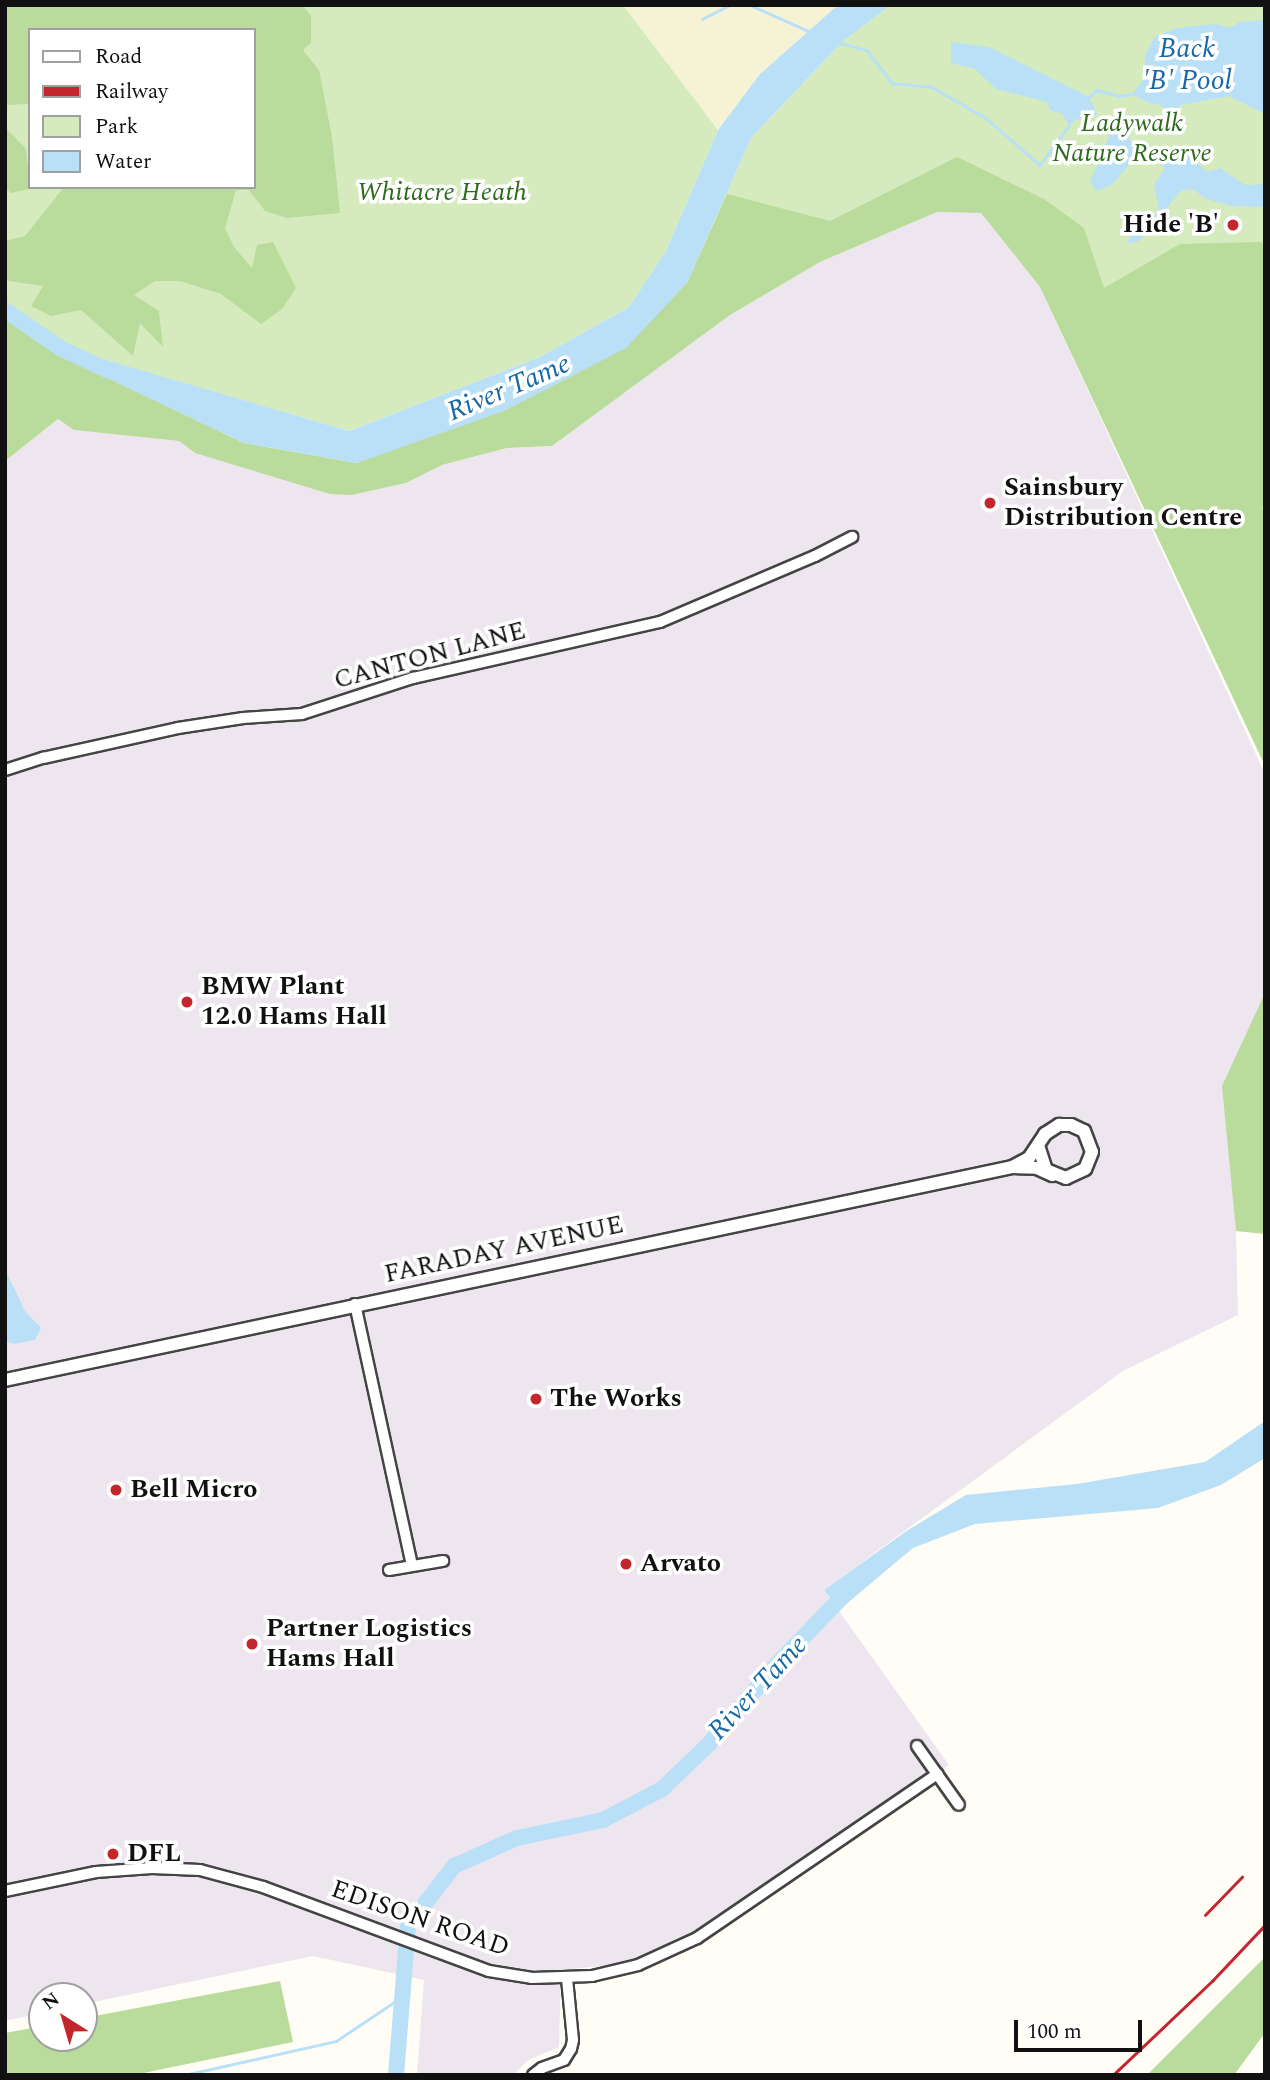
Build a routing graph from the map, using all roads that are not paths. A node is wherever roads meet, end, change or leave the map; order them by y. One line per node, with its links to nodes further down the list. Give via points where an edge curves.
1 (852, 537): 2 (street, CANTON LANE, via 660,622 414,678 302,714 178,728)
2 (5, 770)
3 (1039, 1148): 4 (street, FARADAY AVENUE); 5 (street, via 1041,1163); 5 (street, via 1045,1134 1059,1125 1077,1127 1088,1137 1092,1152 1085,1169 1066,1178)
4 (1012, 1167): 5 (street, FARADAY AVENUE, via 1037,1168); 6 (street, FARADAY AVENUE)
5 (1052, 1175)
6 (355, 1304): 7 (street, FARADAY AVENUE); 9 (street)
7 (5, 1380)
8 (443, 1561): 9 (street)
9 (412, 1566): 10 (street)
10 (389, 1570)
11 (916, 1745): 12 (street)
12 (937, 1774): 13 (street); 15 (street, EDISON ROAD, via 697,1938 638,1965)
13 (959, 1805)
14 (5, 1891): 15 (street, EDISON ROAD, via 96,1872 200,1870 263,1887 489,1970)
15 (567, 1979): 16 (street, via 571,2049 564,2060)
16 (533, 2075)

